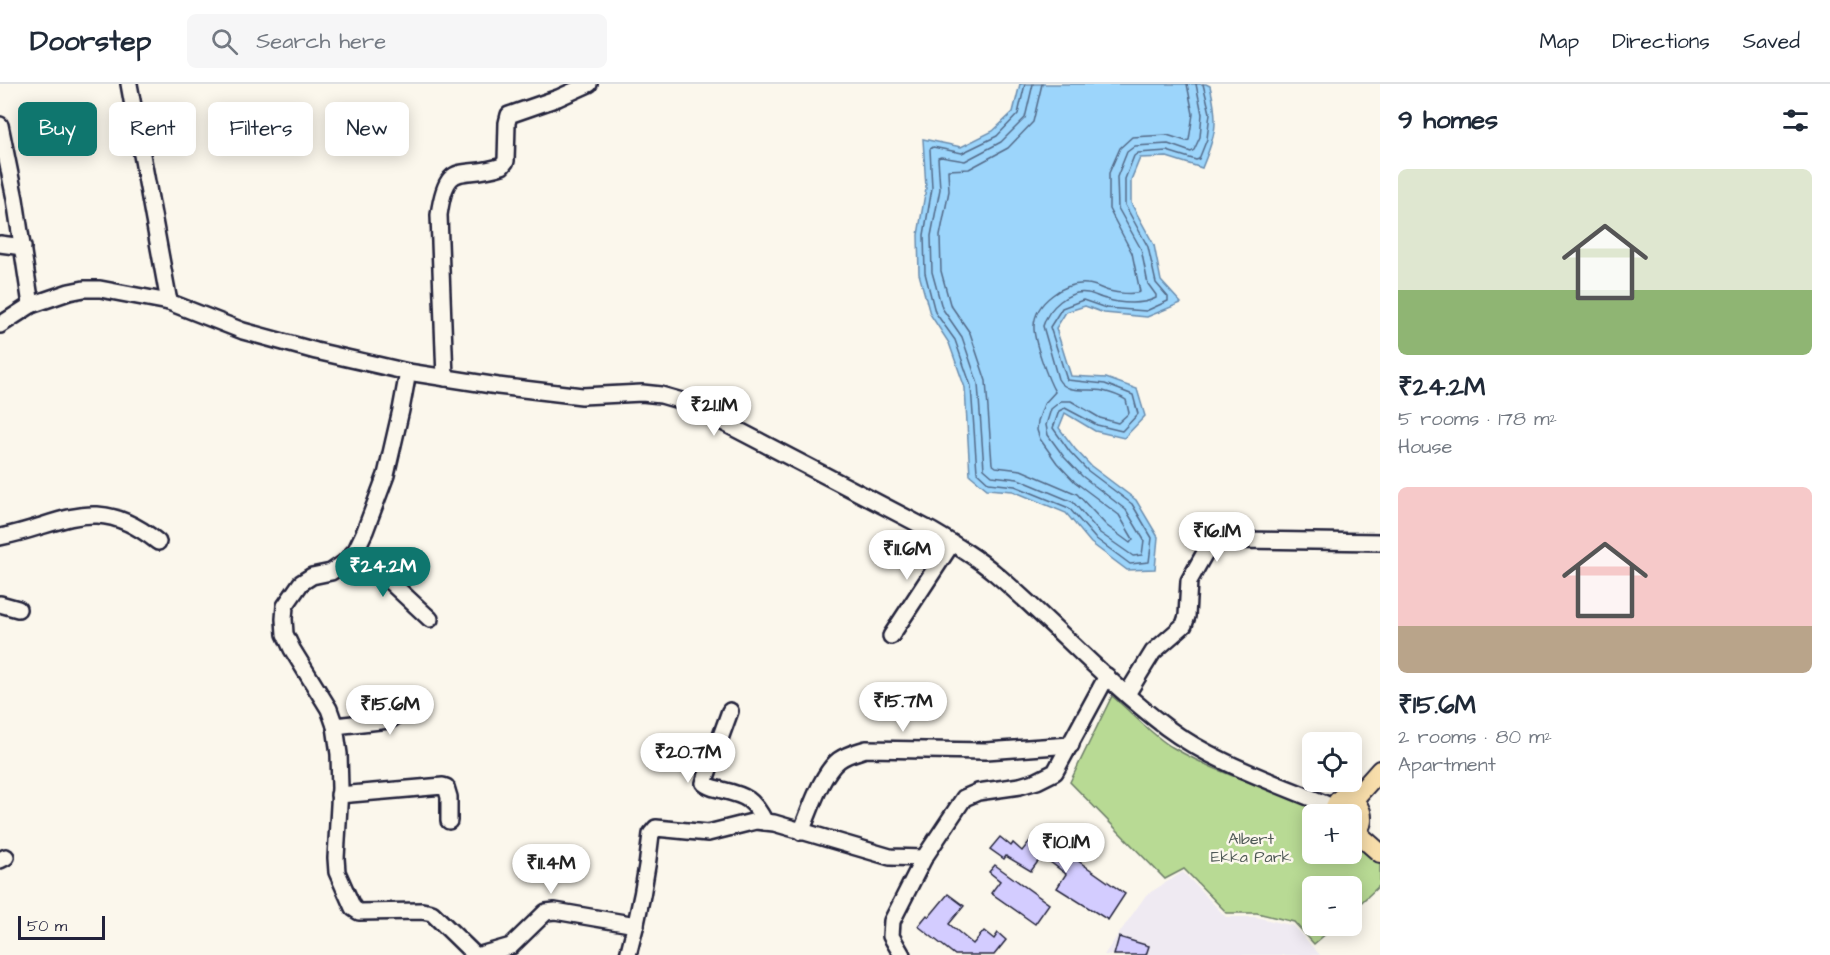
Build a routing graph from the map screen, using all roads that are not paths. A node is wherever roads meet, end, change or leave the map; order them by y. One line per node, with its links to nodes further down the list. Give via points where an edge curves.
1 (129, 84): 6 (street)
2 (589, 84): 10 (street, via 509,115 506,161 502,166 459,172 447,183 439,215)
3 (0, 125): 5 (street)
4 (0, 244): 5 (street)
5 (23, 247): 7 (street)
6 (169, 302): 7 (street, via 84,289); 9 (street, via 243,331)
7 (31, 304): 8 (street)
8 (0, 325)
9 (408, 372): 10 (street); 15 (street, via 386,475 356,550)
10 (445, 378): 14 (street, via 582,396 642,393 682,401)
11 (0, 537): 12 (street, via 68,518 109,515)
12 (158, 542)
13 (1380, 542): 21 (street, via 1211,542 1189,581 1184,625 1153,652)
14 (952, 543): 19 (street); 20 (street, via 996,574)
15 (344, 563): 18 (street, via 386,578); 24 (street, via 301,583 285,606 284,619 292,649 329,709)
16 (0, 604): 17 (street)
17 (18, 609)
18 (430, 619)
19 (891, 636)
20 (1107, 676): 21 (street); 25 (street)
21 (1127, 694): 29 (street, via 1193,745)
22 (388, 699): 24 (street, via 393,718)
23 (730, 711): 32 (street, via 704,783 748,798)
24 (335, 726): 27 (street)
25 (1071, 745): 34 (street, via 986,751 860,751 839,760 831,769); 36 (street, via 1055,772 1028,783 964,798)
26 (1380, 770): 28 (main road)
27 (339, 795): 31 (street, via 443,786 449,797); 38 (street, via 336,865 353,908 360,912 432,913)
28 (1355, 798): 30 (main road, via 1346,798); 33 (main road, via 1367,809)
29 (1319, 804)
30 (1340, 804)
31 (449, 821)
32 (765, 822): 34 (street); 37 (street, via 708,833 656,828 651,834)
33 (1364, 829): 35 (main road)
34 (801, 832): 36 (street, via 890,857)
35 (1380, 853)
36 (924, 858): 41 (street, via 892,921 891,936)
37 (636, 924): 39 (street, via 546,912 510,946); 40 (street)
38 (475, 955)
39 (480, 955)
40 (628, 955)
41 (902, 955)

